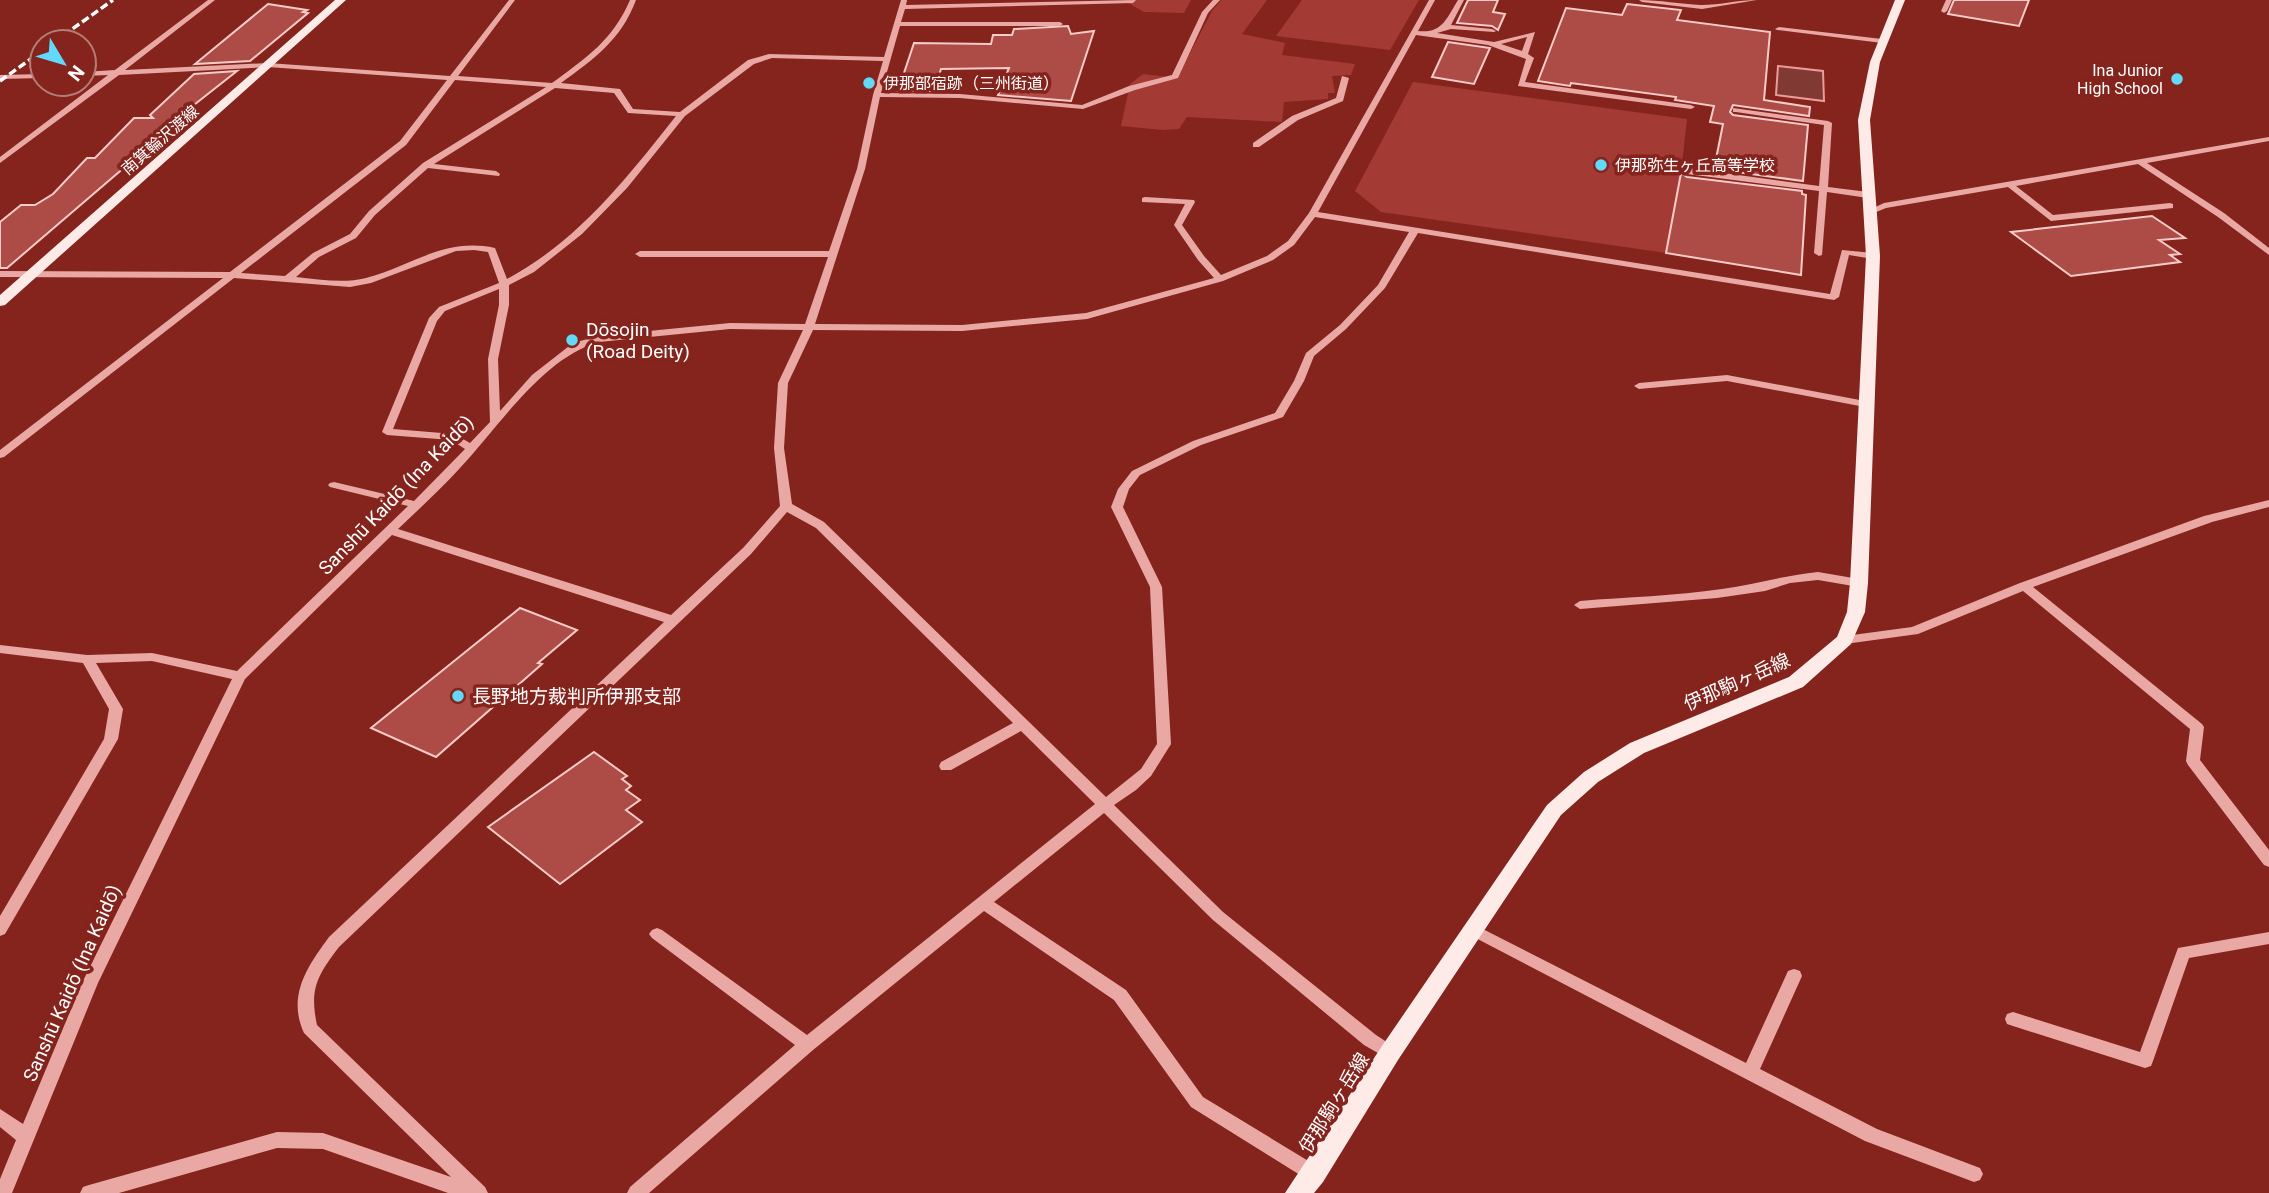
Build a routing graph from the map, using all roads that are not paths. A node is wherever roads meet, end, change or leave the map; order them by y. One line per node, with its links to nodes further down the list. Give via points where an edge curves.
1 (212, 0): 27 (street)
2 (341, 0): 26 (main road, 南箕輪沢渡線)
3 (512, 0): 32 (street)
4 (634, 0): 33 (street, via 625,20 597,53)
5 (1217, 0): 34 (street, via 1205,12 1175,76 1083,107 960,96)
6 (1432, 0): 20 (street)
7 (1461, 0): 17 (street)
8 (1642, 0): 9 (street, via 1702,7)
9 (1753, 0)
10 (1900, 0): 22 (main road)
11 (1949, 0): 14 (street)
12 (1133, 1): 13 (street)
13 (903, 3): 15 (street)
14 (1944, 11)
15 (897, 24): 16 (street); 25 (street)
16 (1060, 24)
17 (1446, 27): 19 (street); 21 (street)
18 (1779, 29): 22 (street)
19 (1492, 31)
20 (1414, 33): 21 (street); 50 (street)
21 (1430, 35): 23 (street)
22 (1882, 41): 48 (main road, via 1864,120)
23 (1493, 43): 24 (street); 24 (street, via 1532,34)
24 (1524, 55): 35 (street, via 1530,58 1521,84)
25 (887, 59): 34 (street); 37 (street, via 772,56 751,62)
26 (268, 65): 27 (street); 32 (street); 58 (main road, 南箕輪沢渡線)
27 (117, 73): 28 (street); 40 (street)
28 (98, 74)
29 (28, 76): 30 (street)
30 (0, 77)
31 (1345, 78): 39 (street, via 1340,99 1295,118)
32 (454, 79): 33 (street); 59 (street, via 403,144)
33 (554, 85): 37 (street, via 617,91 631,111); 42 (street)
34 (877, 95): 55 (street, via 861,169)
35 (1691, 107)
36 (1736, 110): 46 (street, via 1828,123)
37 (682, 114): 62 (street, via 578,234 529,273)
38 (2269, 139): 41 (street)
39 (1256, 145)
40 (0, 161)
41 (2139, 162): 45 (street); 52 (street)
42 (426, 166): 44 (street); 60 (street, via 353,236 316,255)
43 (1687, 171): 46 (street)
44 (496, 174)
45 (2009, 184): 48 (street, via 1884,206); 49 (street, via 2051,218)
46 (1823, 189): 48 (street); 53 (street)
47 (1145, 200): 61 (street, via 1191,202 1178,225)
48 (1868, 203): 56 (main road)
49 (2170, 206)
50 (1313, 214): 51 (street); 61 (street, via 1291,243 1270,258)
51 (1415, 230): 56 (street, via 1835,297 1845,253); 85 (street, via 1382,286 1310,355 1279,415 1163,458 1136,473 1124,489 1117,507 1156,587 1164,744 1141,781)
52 (2269, 252)
53 (1819, 253)
54 (640, 254): 55 (street)
55 (833, 254): 64 (street)
56 (1873, 256): 66 (main road)
57 (0, 274): 58 (street)
58 (32, 274): 59 (street); 63 (main road, 南箕輪沢渡線)
59 (231, 275): 60 (street); 69 (street)
60 (289, 278): 62 (street, via 366,283 408,264 475,245 492,250)
61 (1220, 279): 64 (street, via 1076,317 961,328)
62 (505, 285): 67 (street, via 493,359); 68 (street, via 442,309 432,320 387,432 454,437)
63 (0, 302)
64 (809, 327): 67 (street, Sanshū Kaidō (Ina Kaidō), via 730,326 598,338 577,345 536,377); 73 (street, via 783,383 779,448)
65 (1639, 386): 66 (street, via 1727,378)
66 (1865, 404): 75 (main road)
67 (495, 421): 68 (street, Sanshū Kaidō (Ina Kaidō))
68 (470, 447): 72 (street, Sanshū Kaidō (Ina Kaidō))
69 (0, 455)
70 (334, 485): 72 (street)
71 (2269, 503): 76 (street, via 2208,519)
72 (417, 505): 74 (street, Sanshū Kaidō (Ina Kaidō))
73 (786, 506): 78 (street, via 747,551); 83 (street, via 820,525)
74 (392, 531): 78 (street); 82 (street, Sanshū Kaidō (Ina Kaidō))
75 (1859, 583): 77 (street, via 1818,576 1717,594); 79 (main road, via 1856,612)
76 (2024, 586): 79 (street, via 1914,631); 86 (street, via 2197,727 2193,761)
77 (1580, 605)
78 (672, 620): 104 (street, via 334,942 308,977 303,1004 310,1028)
79 (1845, 640): 89 (main road, 伊那駒ヶ岳線, via 1796,682 1637,748 1591,776 1554,810)
80 (0, 649): 81 (street)
81 (87, 659): 82 (street, via 152,657); 88 (street, via 116,709 111,739)
82 (240, 677): 98 (street, Sanshū Kaidō (Ina Kaidō), via 90,983)
83 (1022, 724): 84 (street); 85 (street)
84 (946, 766)
85 (1104, 805): 87 (street); 95 (street, via 1218,916)
86 (2269, 861)
87 (984, 903): 94 (street); 99 (street, via 1120,995 1197,1102)
88 (0, 930)
89 (1473, 930): 95 (main road, 伊那駒ヶ岳線); 96 (street)
90 (657, 934): 94 (street)
91 (2269, 938): 93 (street, via 2183,953 2145,1061)
92 (1794, 976): 96 (street)
93 (2013, 1019)
94 (807, 1045): 105 (street)
95 (1390, 1053): 99 (main road, 伊那駒ヶ岳線)
96 (1750, 1073): 100 (street, via 1871,1135)
97 (0, 1117): 98 (street)
98 (25, 1136): 101 (street, Sanshū Kaidō (Ina Kaidō))
99 (1314, 1174): 106 (main road, 伊那駒ヶ岳線)
100 (1974, 1174)
101 (3, 1193)
102 (89, 1193): 103 (street, via 277,1140 323,1141)
103 (472, 1193)
104 (479, 1193)
105 (636, 1193)
106 (1298, 1193)

